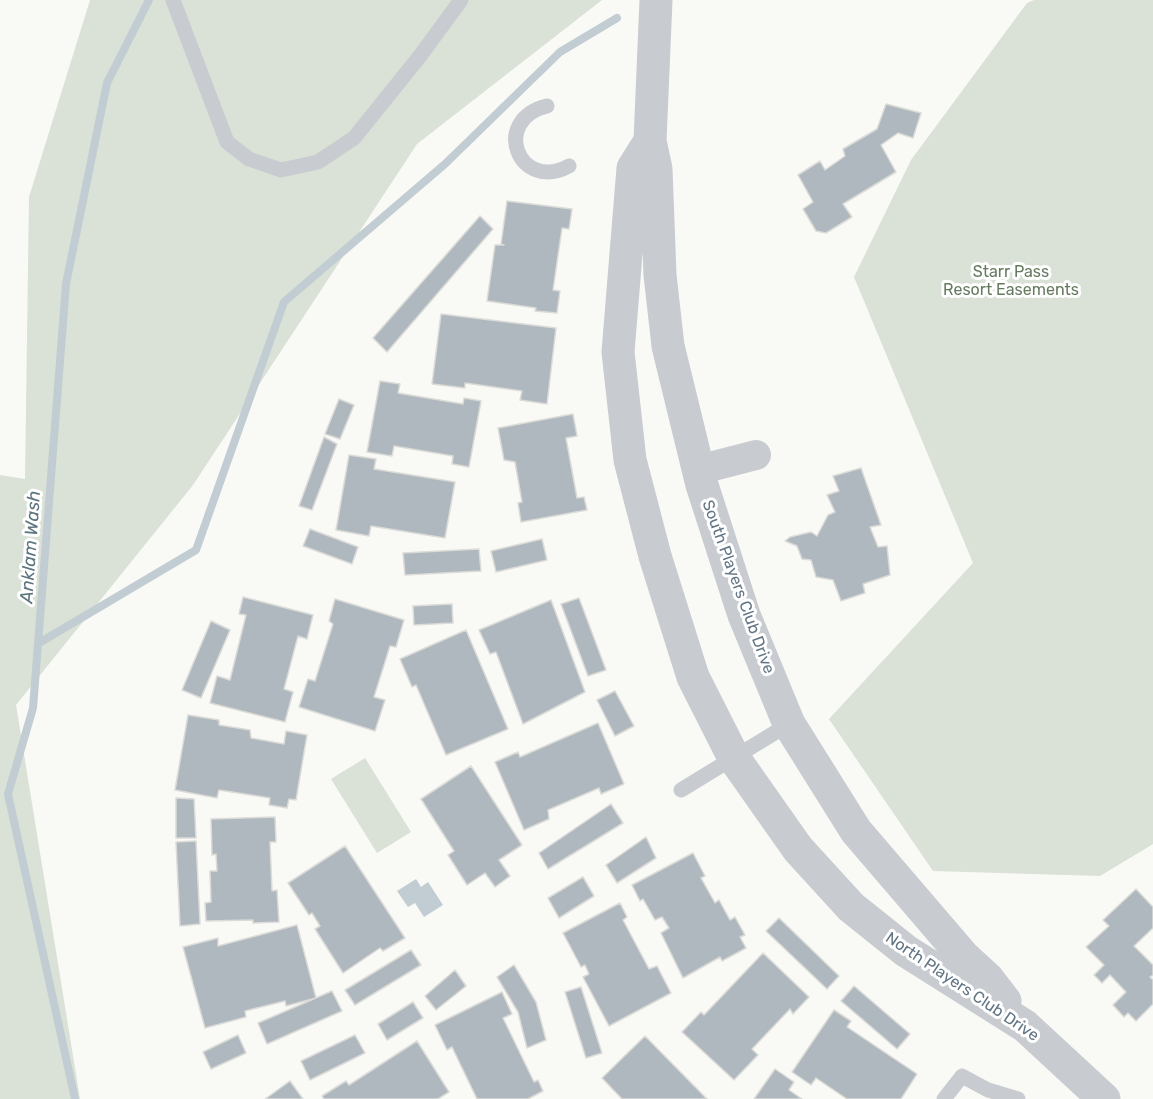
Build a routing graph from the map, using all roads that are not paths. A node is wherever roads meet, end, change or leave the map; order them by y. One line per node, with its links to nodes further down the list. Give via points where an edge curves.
1 (173, 0): 2 (lane, via 227,142 249,159 281,170 318,162 354,138)
2 (461, 0)
3 (656, 0): 5 (street, South Players Club Drive)
4 (547, 106): 6 (lane, via 523,119 516,132 516,146 522,160 535,171 558,172)
5 (650, 141): 8 (street, South Players Club Drive, via 656,169 660,275 668,346); 10 (street, South Players Club Drive, via 633,168 618,352 630,460 693,677)
6 (569, 166)
7 (756, 454): 8 (street)
8 (698, 470): 9 (street, South Players Club Drive, via 744,615)
9 (789, 724): 10 (lane); 12 (street, South Players Club Drive, via 856,831)
10 (734, 758): 11 (lane); 12 (street, North Players Club Drive, via 798,849 851,907 906,951)
11 (681, 790)
12 (1025, 1026): 13 (street, North Players Club Drive)
13 (1097, 1097)
14 (944, 1099): 15 (lane, via 962,1076 988,1090)
15 (1018, 1099)

